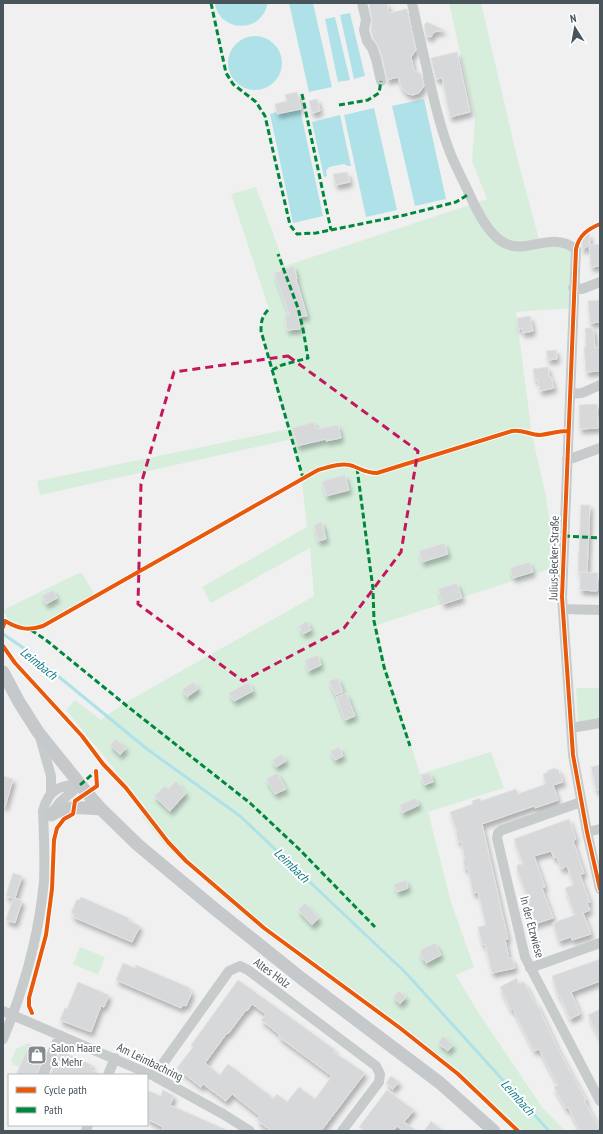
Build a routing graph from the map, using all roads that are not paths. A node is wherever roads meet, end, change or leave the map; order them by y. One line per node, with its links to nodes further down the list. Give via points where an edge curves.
1 (362, 3): 3 (street, via 366,20 364,30 376,59)
2 (412, 3): 5 (street, Julius-Becker-Straße, via 440,122 473,204 497,238 511,246 522,247 558,241 576,249)
3 (381, 80)
4 (600, 282): 5 (street, via 582,289)
5 (573, 288): 7 (street, Julius-Becker-Straße)
6 (600, 385): 7 (street, via 578,394)
7 (570, 394): 9 (street, Julius-Becker-Straße)
8 (600, 448): 9 (street)
9 (567, 459): 10 (street, Julius-Becker-Straße)
10 (563, 609): 11 (street); 14 (street, Julius-Becker-Straße)
11 (600, 610)
12 (3, 672): 15 (main road)
13 (600, 723): 14 (street)
14 (576, 727): 18 (street, Julius-Becker-Straße, via 574,760)
15 (38, 732): 16 (main road); 17 (street, via 51,776)
16 (80, 785): 17 (street, via 60,787); 19 (main road); 20 (street, via 60,802)
17 (51, 793): 22 (street, via 44,806)
18 (581, 802): 23 (street, Julius-Becker-Straße); 26 (street, In der Etzwiese, via 505,828 498,835 523,951)
19 (102, 809): 20 (main road, via 68,808); 38 (main road, via 138,845 216,910 440,1083)
20 (51, 815): 22 (street)
21 (600, 829): 23 (street)
22 (43, 831): 28 (street, via 44,880 38,921 24,984)
23 (587, 832): 24 (street, Julius-Becker-Straße)
24 (600, 890)
25 (600, 943): 26 (street)
26 (530, 968): 35 (street, In der Etzwiese)
27 (3, 1011): 28 (street, Am Leimbachring)
28 (13, 1015): 29 (street, Am Leimbachring); 30 (street)
29 (60, 1035): 31 (street, Am Leimbachring); 32 (street)
30 (3, 1039)
31 (115, 1058): 33 (street); 34 (street, Am Leimbachring)
32 (43, 1074)
33 (108, 1074)
34 (154, 1076): 36 (street, Am Leimbachring); 37 (street, Altes Holz, via 229,971 240,966 376,1066 380,1074 379,1082)
35 (600, 1102)
36 (250, 1131)
37 (342, 1131)
38 (494, 1131)

